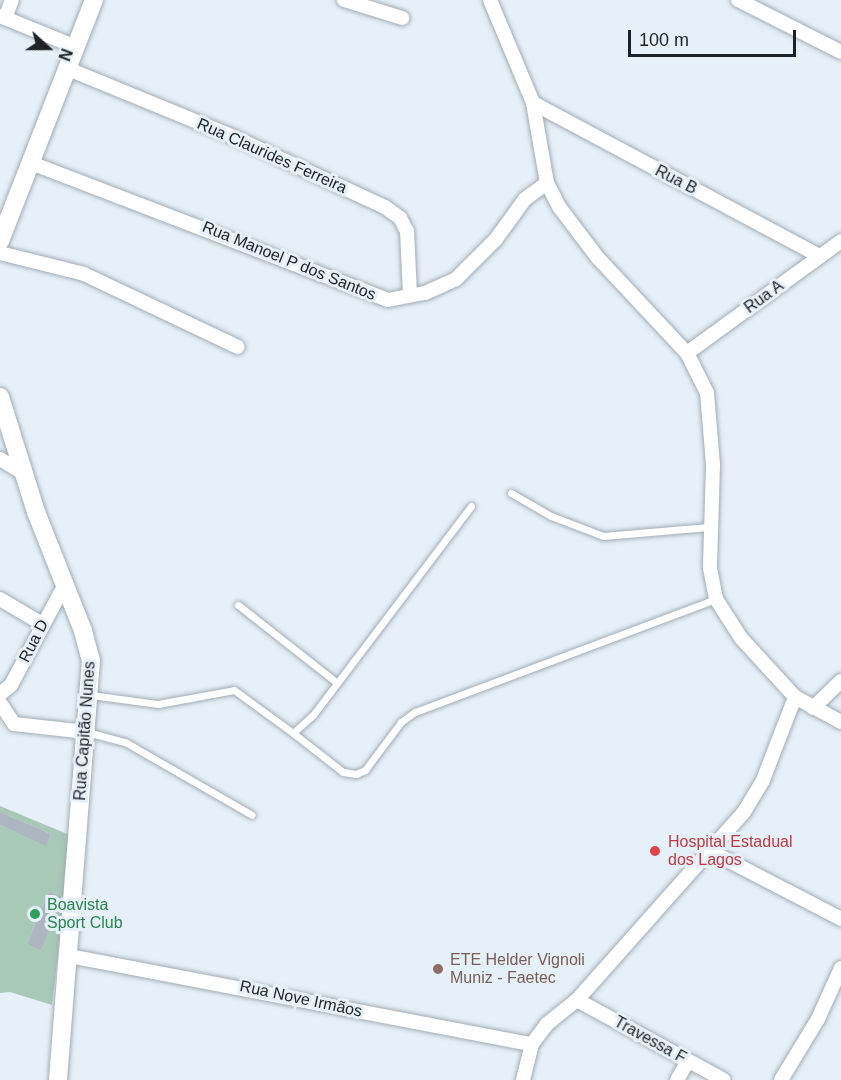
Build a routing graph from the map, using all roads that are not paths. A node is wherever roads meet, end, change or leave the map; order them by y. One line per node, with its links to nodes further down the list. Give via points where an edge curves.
1 (12, 0): 6 (street)
2 (94, 0): 8 (street)
3 (344, 0): 7 (street)
4 (490, 0): 11 (street)
5 (738, 0): 9 (street)
6 (3, 17): 8 (street)
7 (402, 18)
8 (76, 47): 10 (street)
9 (841, 52)
10 (68, 69): 12 (street); 18 (street, Rua Claurides Ferreira, via 234,137 385,207 400,218 407,231)
11 (532, 104): 13 (street); 17 (street, Rua B)
12 (31, 163): 14 (street); 18 (street, Rua Manoel P dos Santos, via 189,220 369,296 388,300)
13 (547, 183): 18 (street, Rua Manoel P dos Santos, via 525,199 496,239 456,279); 20 (street, via 560,208 598,258)
14 (0, 241)
15 (841, 241): 17 (street, Rua A)
16 (0, 253): 19 (street, via 84,274)
17 (819, 256): 20 (street, Rua A)
18 (410, 295)
19 (238, 347)
20 (687, 353): 27 (street, via 707,393 710,412 713,465)
21 (0, 397): 22 (street, Rua Capitão Nunes)
22 (5, 431): 24 (street, Rua Capitão Nunes)
23 (0, 459): 24 (street)
24 (22, 472): 28 (street, Rua Capitão Nunes)
25 (511, 493): 27 (lane, via 551,516 603,536)
26 (471, 506): 34 (lane)
27 (709, 527): 30 (street)
28 (64, 586): 32 (street, Rua D); 36 (street, Rua Capitão Nunes, via 89,645)
29 (0, 599): 32 (street)
30 (716, 599): 37 (street, via 741,638); 42 (lane, via 415,712 401,723 365,770 356,774 343,772)
31 (238, 605): 34 (lane)
32 (42, 624): 35 (street, Rua D, via 11,685)
33 (841, 681): 39 (street)
34 (337, 683): 42 (lane)
35 (0, 694)
36 (91, 694): 41 (street, Rua Capitão Nunes); 42 (lane, via 158,704 234,690)
37 (795, 697): 39 (street); 44 (street, via 763,780 744,812)
38 (0, 704): 41 (street, via 14,724)
39 (813, 708): 40 (street)
40 (841, 722)
41 (87, 732): 43 (lane, via 125,742); 46 (street, Rua Capitão Nunes)
42 (294, 733)
43 (252, 815)
44 (710, 851): 45 (street); 48 (street)
45 (841, 919)
46 (69, 956): 49 (street, Rua Nove Irmãos); 51 (street, Rua Capitão Nunes)
47 (841, 968): 55 (street, via 818,1019)
48 (577, 1000): 49 (street, via 547,1024); 50 (street, Travessa F)
49 (532, 1044): 52 (street)
50 (688, 1061): 53 (street); 54 (street, Travessa F)
51 (58, 1080)
52 (523, 1080)
53 (677, 1080)
54 (724, 1080)
55 (781, 1080)

